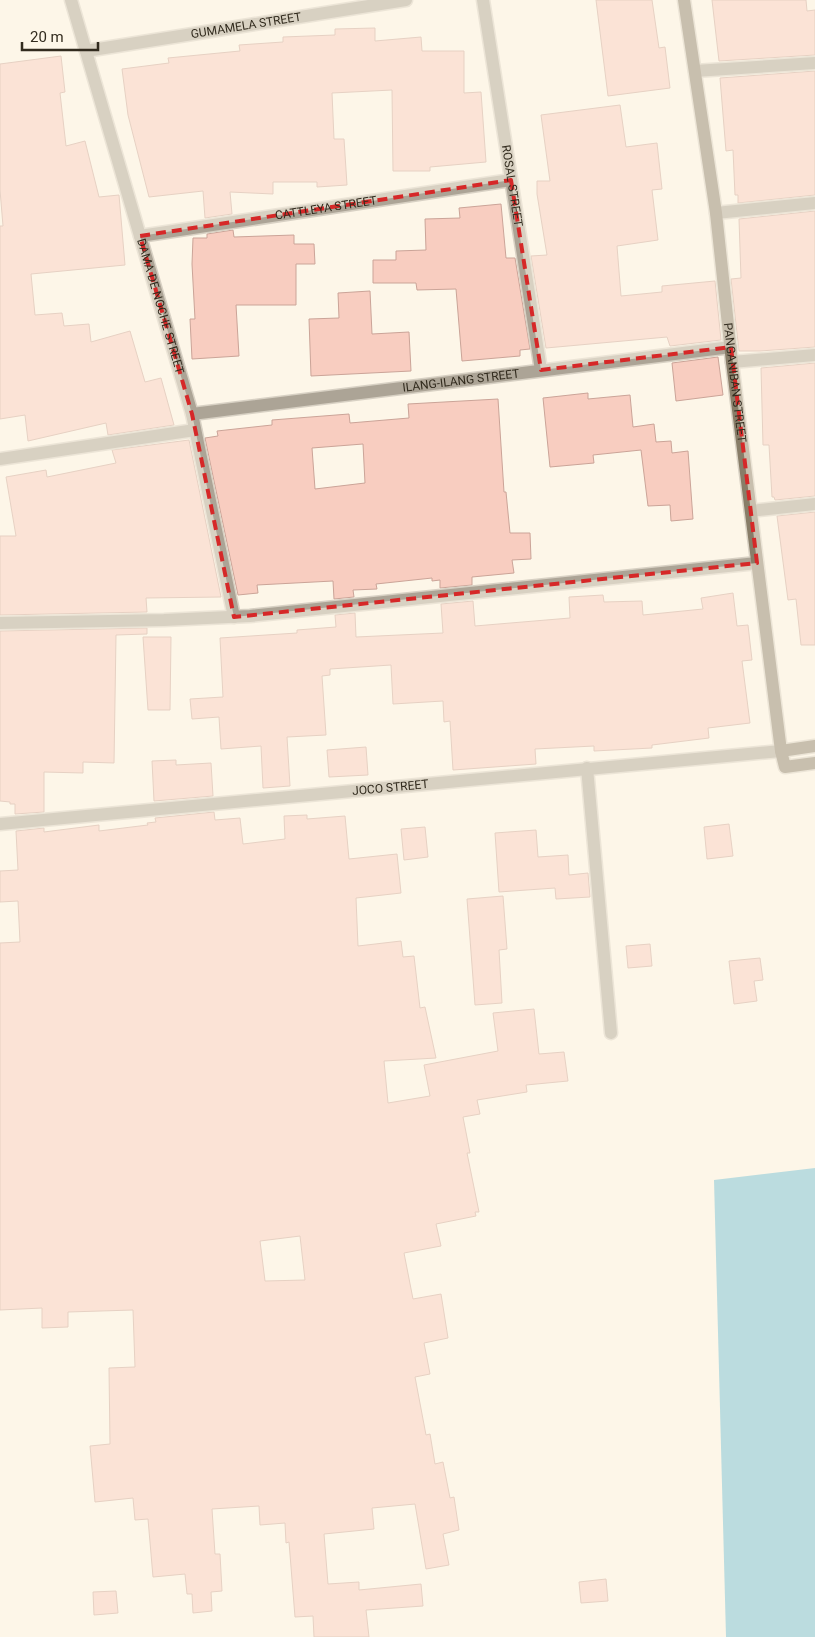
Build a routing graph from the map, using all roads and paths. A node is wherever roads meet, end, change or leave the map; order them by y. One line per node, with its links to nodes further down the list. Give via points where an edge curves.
1 (71, 0): 5 (street, DAMA DE NOCHE STREET)
2 (406, 0): 5 (street, GUMAMELA STREET)
3 (483, 0): 8 (street, ROSAL STREET)
4 (684, 0): 7 (street, PANGANIBAN STREET)
5 (86, 51): 11 (street, DAMA DE NOCHE STREET)
6 (815, 63): 7 (street)
7 (696, 71): 10 (street, PANGANIBAN STREET)
8 (511, 180): 11 (street, CATTLEYA STREET); 15 (street, ROSAL STREET)
9 (815, 203): 10 (street)
10 (716, 213): 12 (street, PANGANIBAN STREET)
11 (140, 236): 16 (street, DAMA DE NOCHE STREET)
12 (731, 347): 14 (street, PANGANIBAN STREET); 15 (street, ILANG-ILANG STREET)
13 (815, 355): 14 (street)
14 (732, 362): 20 (street, PANGANIBAN STREET)
15 (541, 370): 16 (street, ILANG-ILANG STREET)
16 (192, 414): 17 (street, DAMA DE NOCHE STREET)
17 (195, 430): 18 (street); 22 (street, DAMA DE NOCHE STREET)
18 (0, 459)
19 (815, 504): 20 (street)
20 (751, 511): 21 (street, PANGANIBAN STREET)
21 (757, 563): 22 (street); 25 (street, PANGANIBAN STREET)
22 (234, 617): 23 (street)
23 (0, 623)
24 (815, 746): 25 (street)
25 (781, 751): 26 (street, PANGANIBAN STREET, via 785,767); 27 (street, JOCO STREET)
26 (815, 763)
27 (587, 768): 28 (street, JOCO STREET); 29 (street)
28 (0, 824)
29 (610, 1032)

